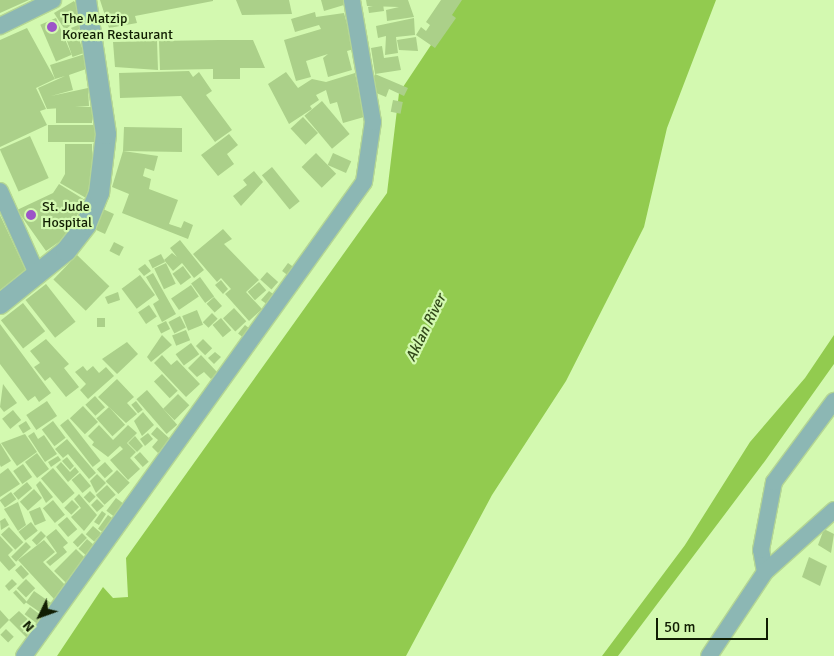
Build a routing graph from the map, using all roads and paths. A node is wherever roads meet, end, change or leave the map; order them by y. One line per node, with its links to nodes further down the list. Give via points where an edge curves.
1 (53, 0): 4 (street)
2 (86, 0): 6 (street, via 106,134 105,168 86,225 66,251)
3 (352, 0): 11 (street, via 373,122 364,182)
4 (0, 26)
5 (0, 191): 6 (street)
6 (38, 276): 7 (street)
7 (0, 304)
8 (834, 401): 10 (street, via 774,482 761,550)
9 (834, 510): 10 (street)
10 (765, 572): 12 (street)
11 (24, 656)
12 (709, 656)

